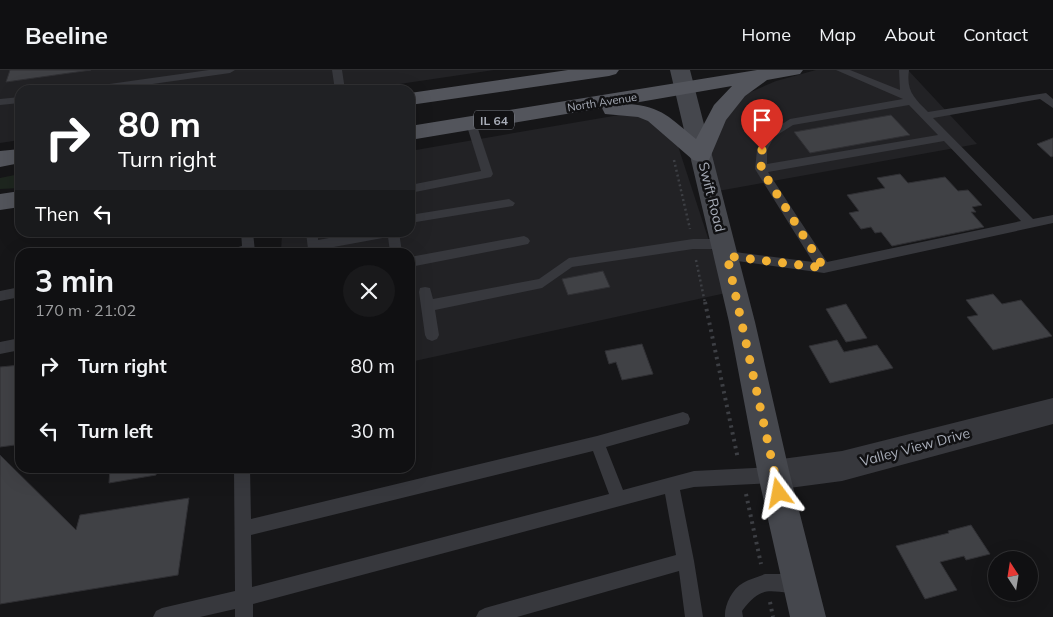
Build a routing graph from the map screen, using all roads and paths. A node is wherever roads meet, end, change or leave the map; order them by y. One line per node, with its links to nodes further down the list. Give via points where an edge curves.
1 (230, 70): 10 (lane)
2 (337, 70): 11 (lane)
3 (603, 70): 7 (main road)
4 (793, 70): 8 (main road, North Avenue / IL 64)
5 (841, 70): 13 (lane)
6 (904, 70): 13 (lane)
7 (574, 72): 12 (main road)
8 (769, 74): 9 (main road, North Avenue / IL 64); 23 (main road, via 752,81 732,96 709,131)
9 (683, 79): 17 (main road, North Avenue / IL 64); 23 (street, Swift Road)
10 (124, 85)
11 (339, 85)
12 (415, 98)
13 (908, 98): 18 (lane); 26 (lane, via 790,122 770,135 762,150)
14 (15, 100): 15 (lane)
15 (0, 102)
16 (1053, 105): 18 (lane, via 1042,95)
17 (578, 106): 19 (main road, North Avenue / IL 64); 23 (main road, via 640,111 655,116)
18 (925, 116): 21 (lane)
19 (471, 124): 20 (main road, North Avenue / IL 64); 27 (lane, via 487,174)
20 (415, 132)
21 (946, 137): 26 (lane); 33 (lane)
22 (672, 153): 34 (path)
23 (701, 155): 38 (street, Swift Road)
24 (15, 157): 25 (main road)
25 (0, 159)
26 (761, 169): 41 (lane)
27 (415, 188)
28 (15, 200): 29 (main road)
29 (0, 202)
30 (509, 202): 31 (lane)
31 (415, 218)
32 (1053, 220): 33 (lane)
33 (1031, 224): 41 (lane)
34 (691, 234)
35 (312, 237): 36 (lane, via 312,246)
36 (363, 237)
37 (524, 241): 40 (lane)
38 (726, 250): 41 (lane); 45 (lane, via 693,244 569,263 542,283); 54 (street, Swift Road)
39 (696, 255): 52 (path)
40 (415, 261)
41 (824, 268)
42 (425, 292): 45 (lane)
43 (15, 293): 44 (lane)
44 (0, 296)
45 (427, 306): 46 (lane)
46 (432, 335)
47 (15, 345): 48 (lane)
48 (0, 348)
49 (1053, 411): 54 (street, Valley View Drive, via 842,466)
50 (683, 419): 51 (lane)
51 (597, 443): 56 (lane); 58 (lane)
52 (735, 448)
53 (242, 473): 58 (lane)
54 (774, 475): 55 (lane, via 694,479); 61 (street, Swift Road)
55 (671, 486): 56 (lane); 59 (lane)
56 (619, 499): 62 (lane)
57 (749, 507): 60 (path)
58 (242, 529): 62 (lane)
59 (686, 561): 66 (lane); 67 (lane)
60 (763, 570)
61 (800, 583): 68 (lane, via 765,583 747,590 732,609); 70 (street, Swift Road)
62 (243, 598): 64 (lane); 65 (lane)
63 (770, 601): 69 (path)
64 (162, 617)
65 (244, 617)
66 (485, 617)
67 (694, 617)
68 (734, 617)
69 (773, 617)
70 (808, 617)

